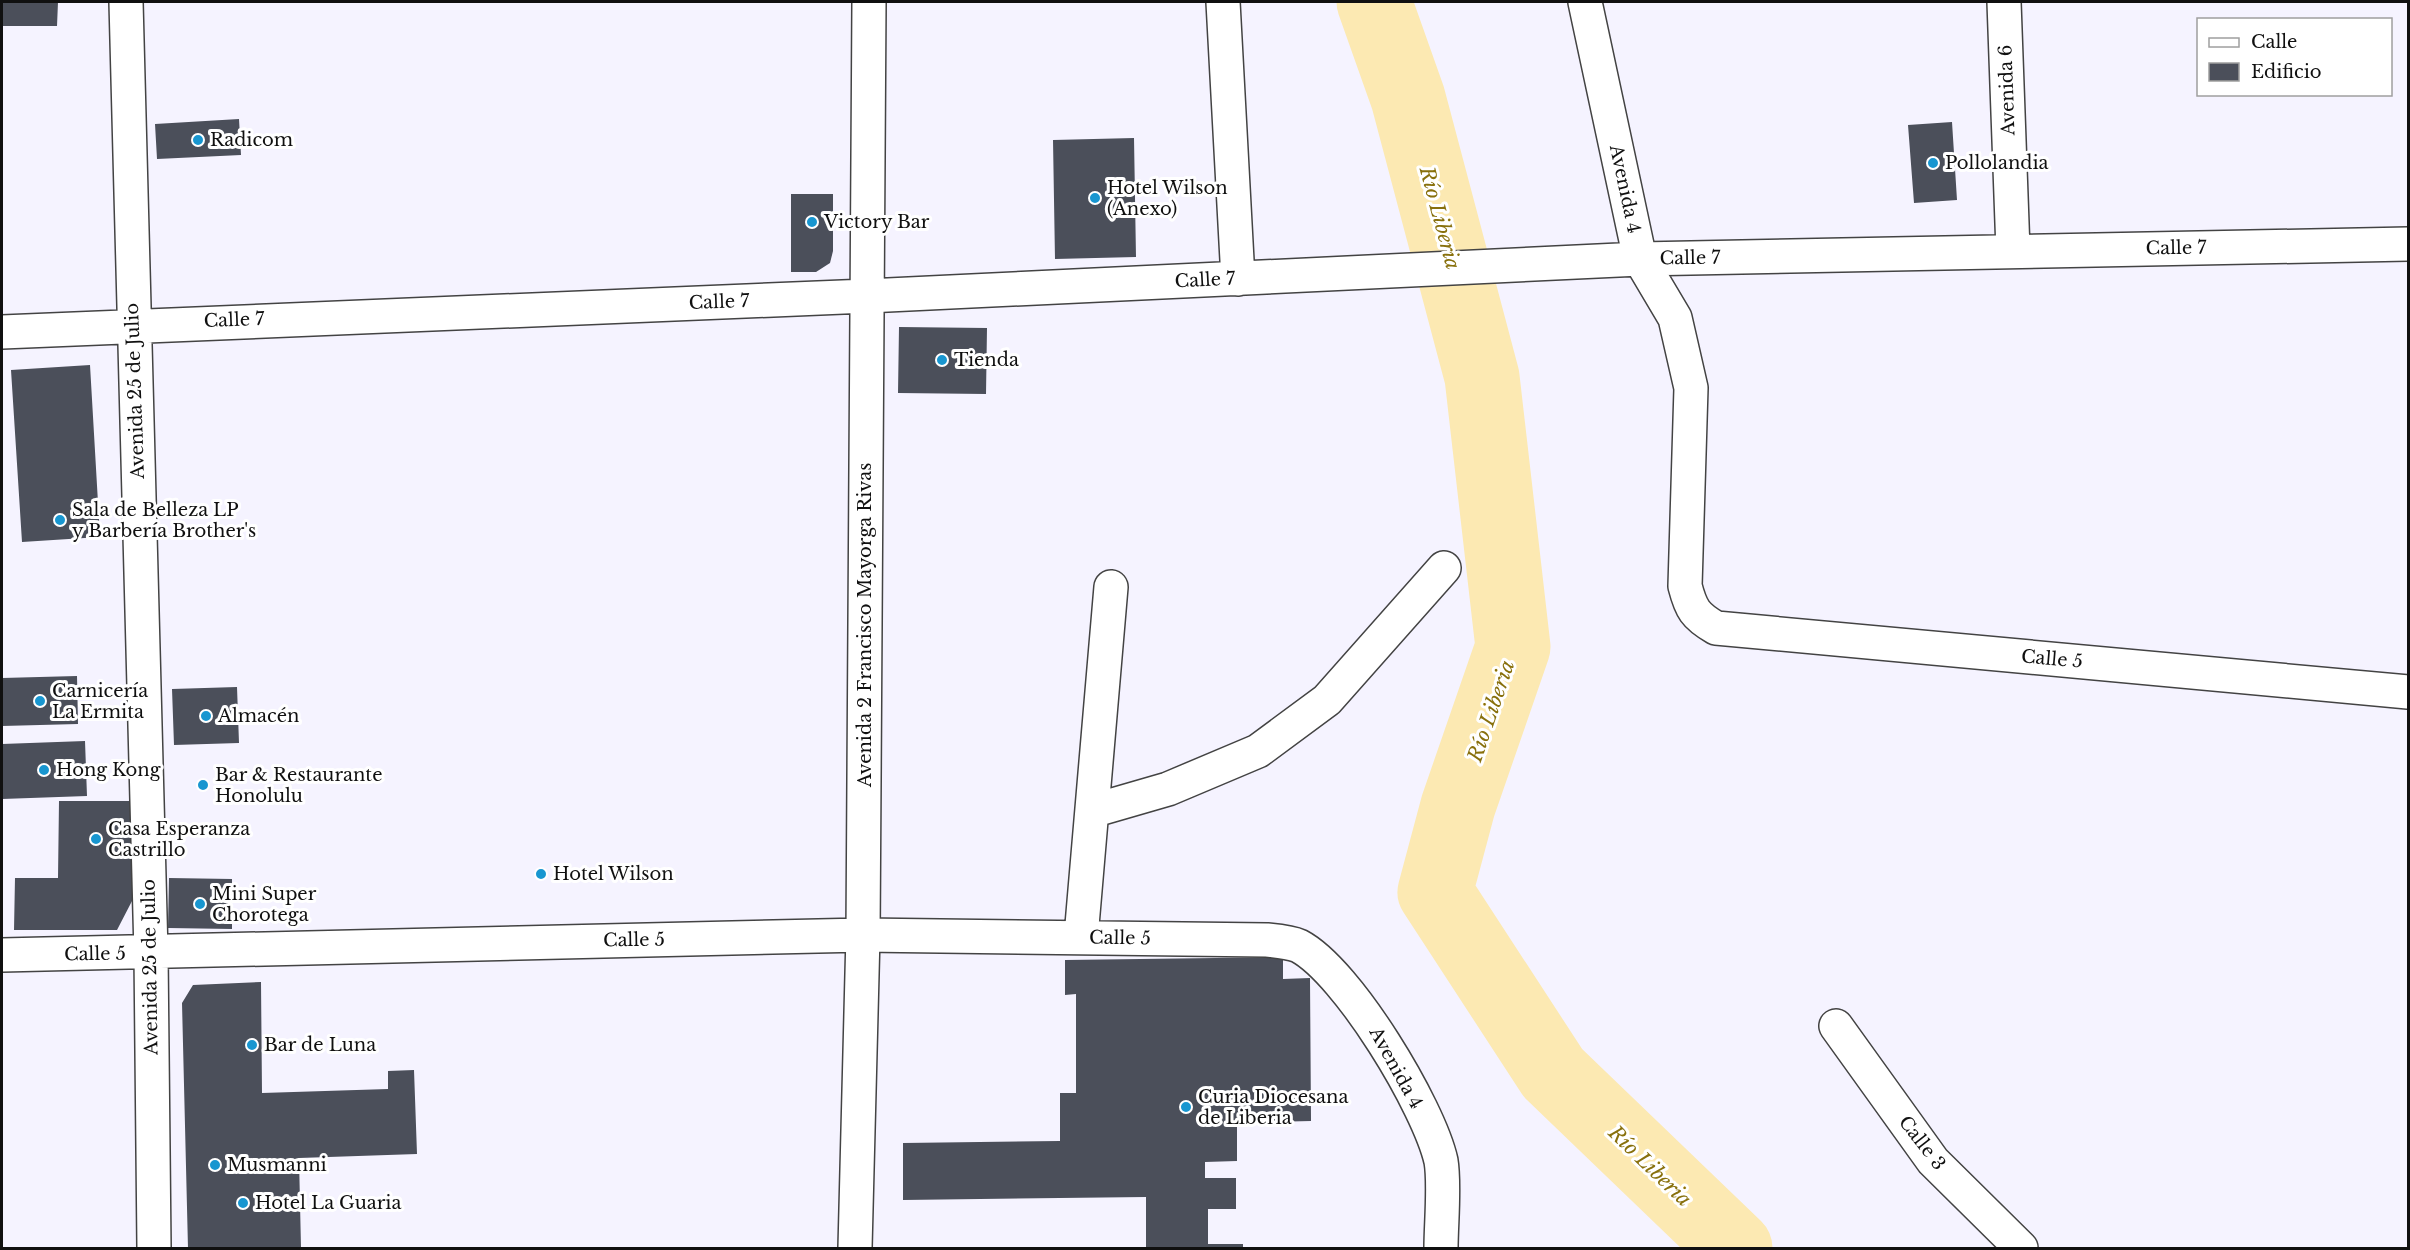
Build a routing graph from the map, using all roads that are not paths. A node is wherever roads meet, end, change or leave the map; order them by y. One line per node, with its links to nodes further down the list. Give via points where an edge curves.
1 (126, 2): 11 (street, Avenida 25 de Julio)
2 (869, 2): 10 (street, Avenida 2 Francisco Mayorga Rivas)
3 (1223, 2): 9 (street)
4 (1585, 2): 8 (street, Avenida 4)
5 (2004, 2): 7 (street, Avenida 6)
6 (2409, 244): 7 (street, Calle 7)
7 (2013, 251): 8 (street, Calle 7)
8 (1640, 259): 9 (street, Calle 7); 15 (street, Avenida 4, via 1675,318 1691,388 1685,586)
9 (1238, 279): 10 (street, Calle 7)
10 (867, 296): 11 (street, Calle 7); 18 (street, Avenida 2 Francisco Mayorga Rivas)
11 (132, 324): 12 (street, Calle 7); 21 (street, Avenida 25 de Julio)
12 (2, 332)
13 (1444, 568): 17 (street, via 1327,700 1258,751 1168,789)
14 (1111, 587): 17 (street)
15 (1698, 618): 16 (street, Calle 5, via 1716,628)
16 (2409, 692)
17 (1092, 811): 19 (street)
18 (863, 934): 19 (street, Calle 5); 21 (street, Calle 5); 25 (street, Avenida 2 Francisco Mayorga Rivas)
19 (1081, 937): 20 (street, Calle 5)
20 (1267, 939): 26 (street, Avenida 4, via 1297,945 1322,962 1361,1006 1392,1059 1424,1116 1441,1162)
21 (151, 953): 22 (street, Calle 5); 24 (street, Avenida 25 de Julio)
22 (2, 955)
23 (1836, 1026): 27 (street, Calle 3, via 1933,1161)
24 (154, 1248)
25 (855, 1248)
26 (1441, 1248)
27 (2021, 1248)

